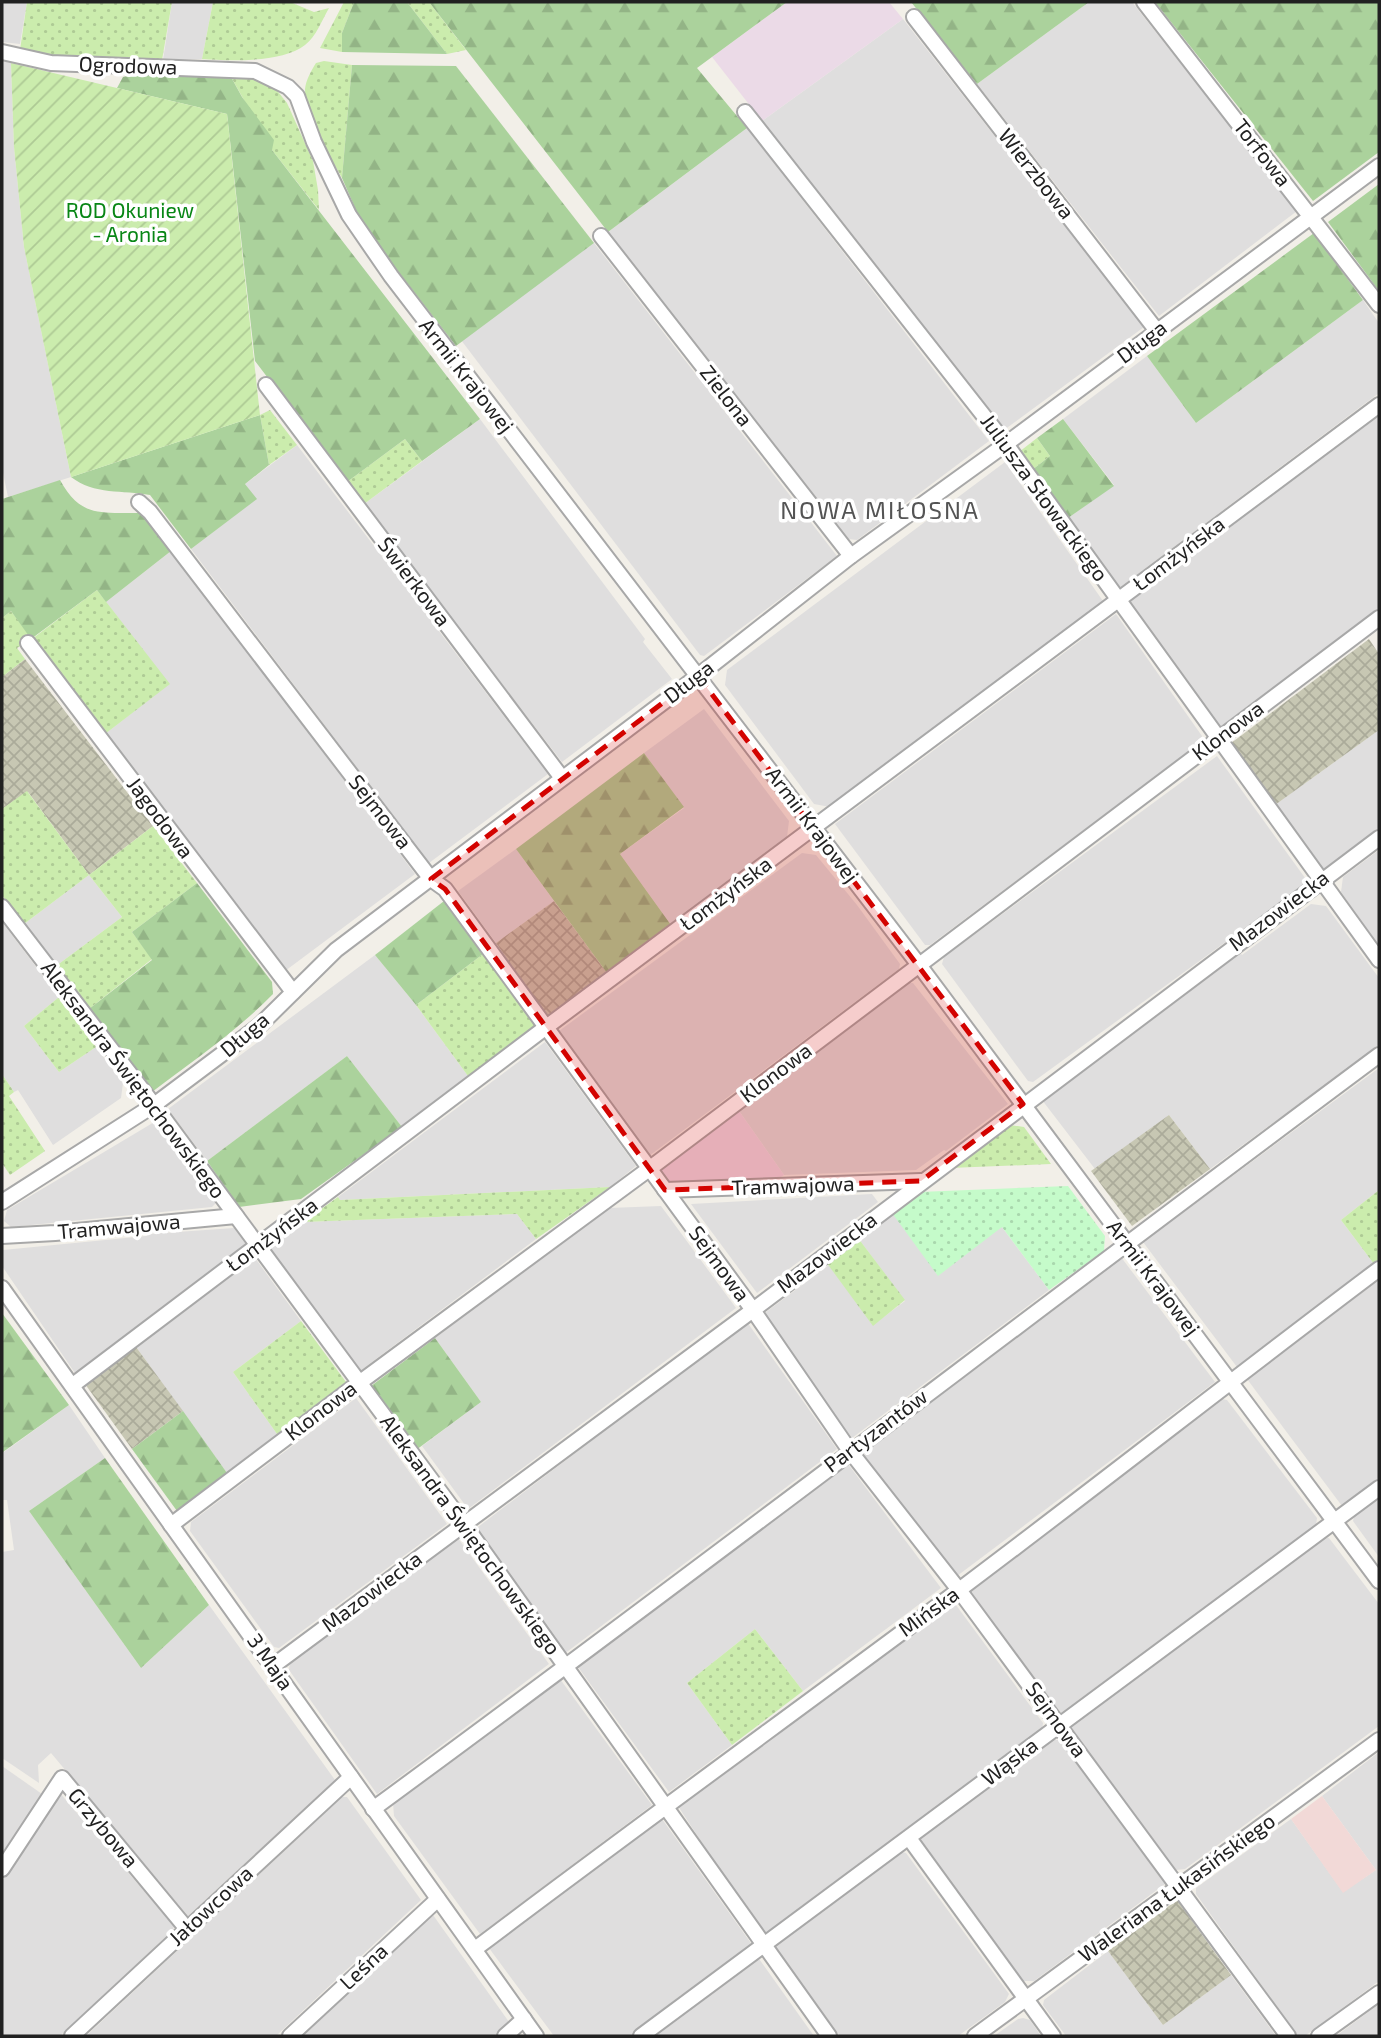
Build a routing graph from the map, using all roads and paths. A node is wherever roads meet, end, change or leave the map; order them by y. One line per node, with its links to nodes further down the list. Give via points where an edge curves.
1 (1144, 2): 7 (street, Torfowa)
2 (914, 17): 10 (street, Wierzbowa)
3 (2, 52): 4 (street, Ogrodowa, via 51,63)
4 (255, 71): 19 (street, Armii Krajowej, via 297,96 349,215 391,276)
5 (744, 113): 13 (street, Juliusza Słowackiego)
6 (1379, 166): 7 (street, Długa)
7 (1312, 216): 9 (street, Torfowa); 10 (street, Długa)
8 (601, 236): 15 (street, Zielona)
9 (1379, 305)
10 (1157, 331): 13 (street, Długa)
11 (266, 385): 21 (street, Świerkowa)
12 (1379, 405): 16 (street, Łomżyńska)
13 (1006, 444): 15 (street, Długa); 16 (street, Juliusza Słowackiego)
14 (139, 502): 24 (street, Sejmowa)
15 (851, 556): 19 (street, Długa)
16 (1118, 599): 20 (street, Juliusza Słowackiego); 22 (street, Łomżyńska)
17 (1379, 618): 20 (street, Klonowa)
18 (28, 643): 29 (street, Jagodowa)
19 (698, 676): 21 (street, Długa); 22 (street, Armii Krajowej)
20 (1218, 738): 25 (street, Juliusza Słowackiego); 28 (street, Klonowa)
21 (562, 778): 24 (street, Długa)
22 (814, 829): 28 (street, Armii Krajowej); 30 (street, Łomżyńska)
23 (1379, 838): 25 (street, Mazowiecka)
24 (430, 878): 29 (street, Długa, via 336,950); 30 (street, Sejmowa, via 446,889)
25 (1321, 880): 27 (street, Juliusza Słowackiego); 32 (street, Mazowiecka)
26 (2, 907): 33 (street, Aleksandra Świętochowskiego)
27 (1379, 960)
28 (919, 965): 32 (street, Armii Krajowej); 34 (street, Klonowa)
29 (293, 992): 33 (street, Długa, via 259,1026)
30 (545, 1028): 34 (street, Sejmowa); 41 (street, Łomżyńska)
31 (1379, 1055): 40 (street, Partyzantów)
32 (1023, 1104): 35 (street, Mazowiecka); 40 (street, Armii Krajowej)
33 (154, 1105): 37 (street, Długa); 38 (street, Aleksandra Świętochowskiego)
34 (649, 1169): 36 (street, Sejmowa); 46 (street, Klonowa)
35 (921, 1181): 36 (street, Tramwajowa); 44 (street, Mazowiecka)
36 (665, 1190): 44 (street, Sejmowa)
37 (2, 1202)
38 (236, 1216): 39 (street, Tramwajowa); 41 (street, Aleksandra Świętochowskiego)
39 (2, 1236)
40 (1126, 1243): 45 (street, Armii Krajowej); 48 (street, Partyzantów)
41 (258, 1245): 46 (street, Aleksandra Świętochowskiego); 47 (street, Łomżyńska)
42 (1379, 1269): 45 (street, Mińska)
43 (2, 1288): 47 (street, 3 Maja)
44 (753, 1310): 48 (street, Sejmowa); 51 (street, Mazowiecka)
45 (1231, 1381): 50 (street, Armii Krajowej); 54 (street, Mińska)
46 (359, 1382): 51 (street, Aleksandra Świętochowskiego); 52 (street, Klonowa)
47 (73, 1385): 52 (street, 3 Maja)
48 (850, 1451): 54 (street, Sejmowa); 56 (street, Partyzantów)
49 (1379, 1488): 50 (street, Wąska)
50 (1334, 1521): 53 (street, Armii Krajowej); 57 (street, Wąska)
51 (464, 1524): 55 (street, Mazowiecka); 56 (street, Aleksandra Świętochowskiego)
52 (172, 1525): 55 (street, 3 Maja)
53 (1379, 1581)
54 (959, 1590): 57 (street, Sejmowa); 60 (street, Mińska)
55 (273, 1666): 59 (street, 3 Maja)
56 (566, 1667): 60 (street, Aleksandra Świętochowskiego); 61 (street, Partyzantów)
57 (1059, 1724): 62 (street, Wąska); 64 (street, Sejmowa)
58 (1379, 1740): 64 (street, Waleriana Łukasińskiego)
59 (351, 1777): 61 (street, 3 Maja); 66 (street, Jałowcowa)
60 (665, 1805): 67 (street, Aleksandra Świętochowskiego); 68 (street, Mińska)
61 (373, 1809): 65 (street, 3 Maja)
62 (909, 1838): 67 (street, Wąska); 70 (street)
63 (2, 1869): 66 (street, Grzybowa, via 62,1778)
64 (1178, 1888): 70 (street, Waleriana Łukasińskiego); 80 (street, Sejmowa)
65 (438, 1899): 68 (street, 3 Maja); 73 (street, Leśna)
66 (187, 1929): 72 (street, Jałowcowa)
67 (764, 1945): 76 (street, Wąska); 77 (street, Aleksandra Świętochowskiego)
68 (475, 1949): 71 (street, 3 Maja)
69 (1379, 1993): 81 (street)
70 (1026, 1999): 78 (street, Waleriana Łukasińskiego); 79 (street)
71 (524, 2019): 74 (street); 75 (street, 3 Maja)
72 (72, 2036)
73 (290, 2036)
74 (505, 2036)
75 (536, 2036)
76 (641, 2036)
77 (829, 2036)
78 (975, 2036)
79 (1053, 2036)
80 (1288, 2036)
81 (1319, 2036)

